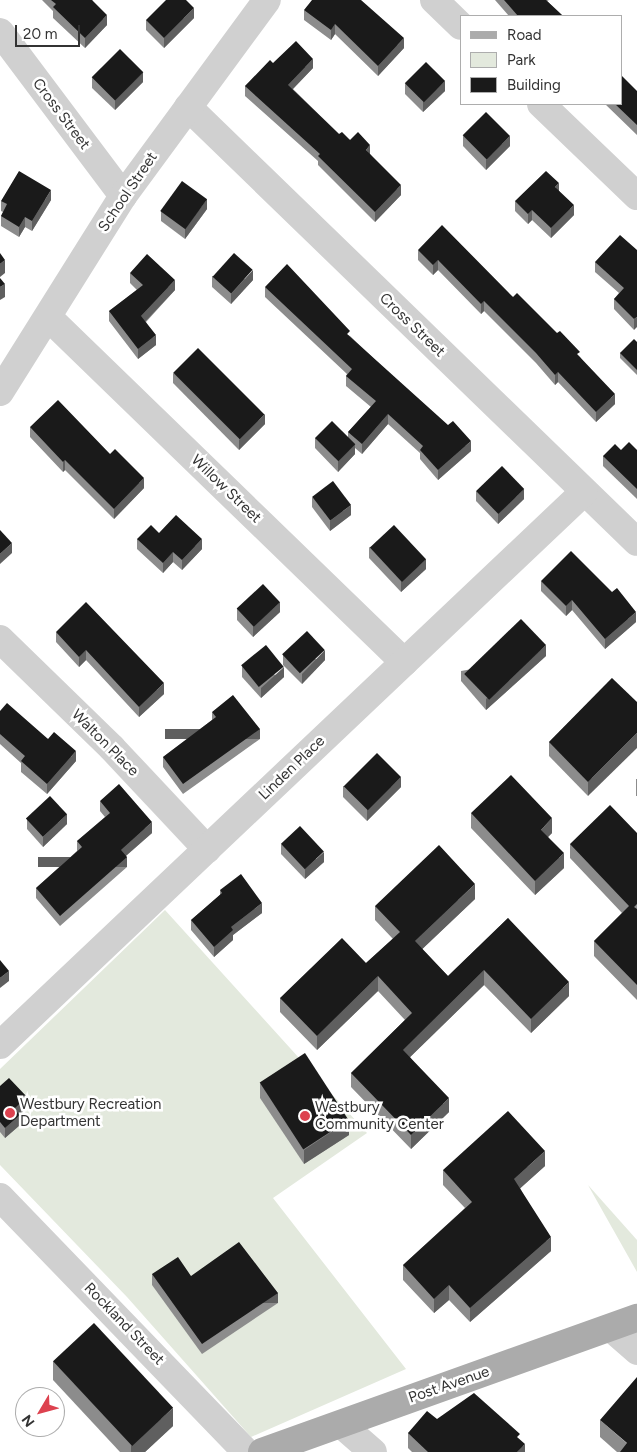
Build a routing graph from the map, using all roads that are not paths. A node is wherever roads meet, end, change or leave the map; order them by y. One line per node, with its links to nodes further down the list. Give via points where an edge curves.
1 (267, 0): 6 (street, School Street)
2 (434, 0): 3 (street)
3 (460, 25)
4 (0, 32): 7 (street, Cross Street)
5 (543, 105): 8 (street)
6 (188, 107): 7 (street, School Street); 11 (street, Cross Street)
7 (123, 196): 9 (street, School Street)
8 (637, 196)
9 (48, 317): 10 (street, School Street); 14 (street, Willow Street)
10 (0, 392)
11 (584, 492): 12 (street, Cross Street); 14 (street, Linden Place)
12 (637, 542)
13 (0, 639): 15 (street, Walton Place, via 112,748)
14 (404, 662): 15 (street, Linden Place)
15 (207, 849): 16 (street, Linden Place)
16 (0, 1045)
17 (0, 1197): 22 (street, Rockland Street)
18 (637, 1318): 19 (main road, Post Avenue)
19 (611, 1328): 20 (street); 21 (main road, Post Avenue)
20 (637, 1351)
21 (342, 1425): 23 (main road, Post Avenue); 24 (street)
22 (246, 1452)
23 (262, 1452)
24 (373, 1452)

